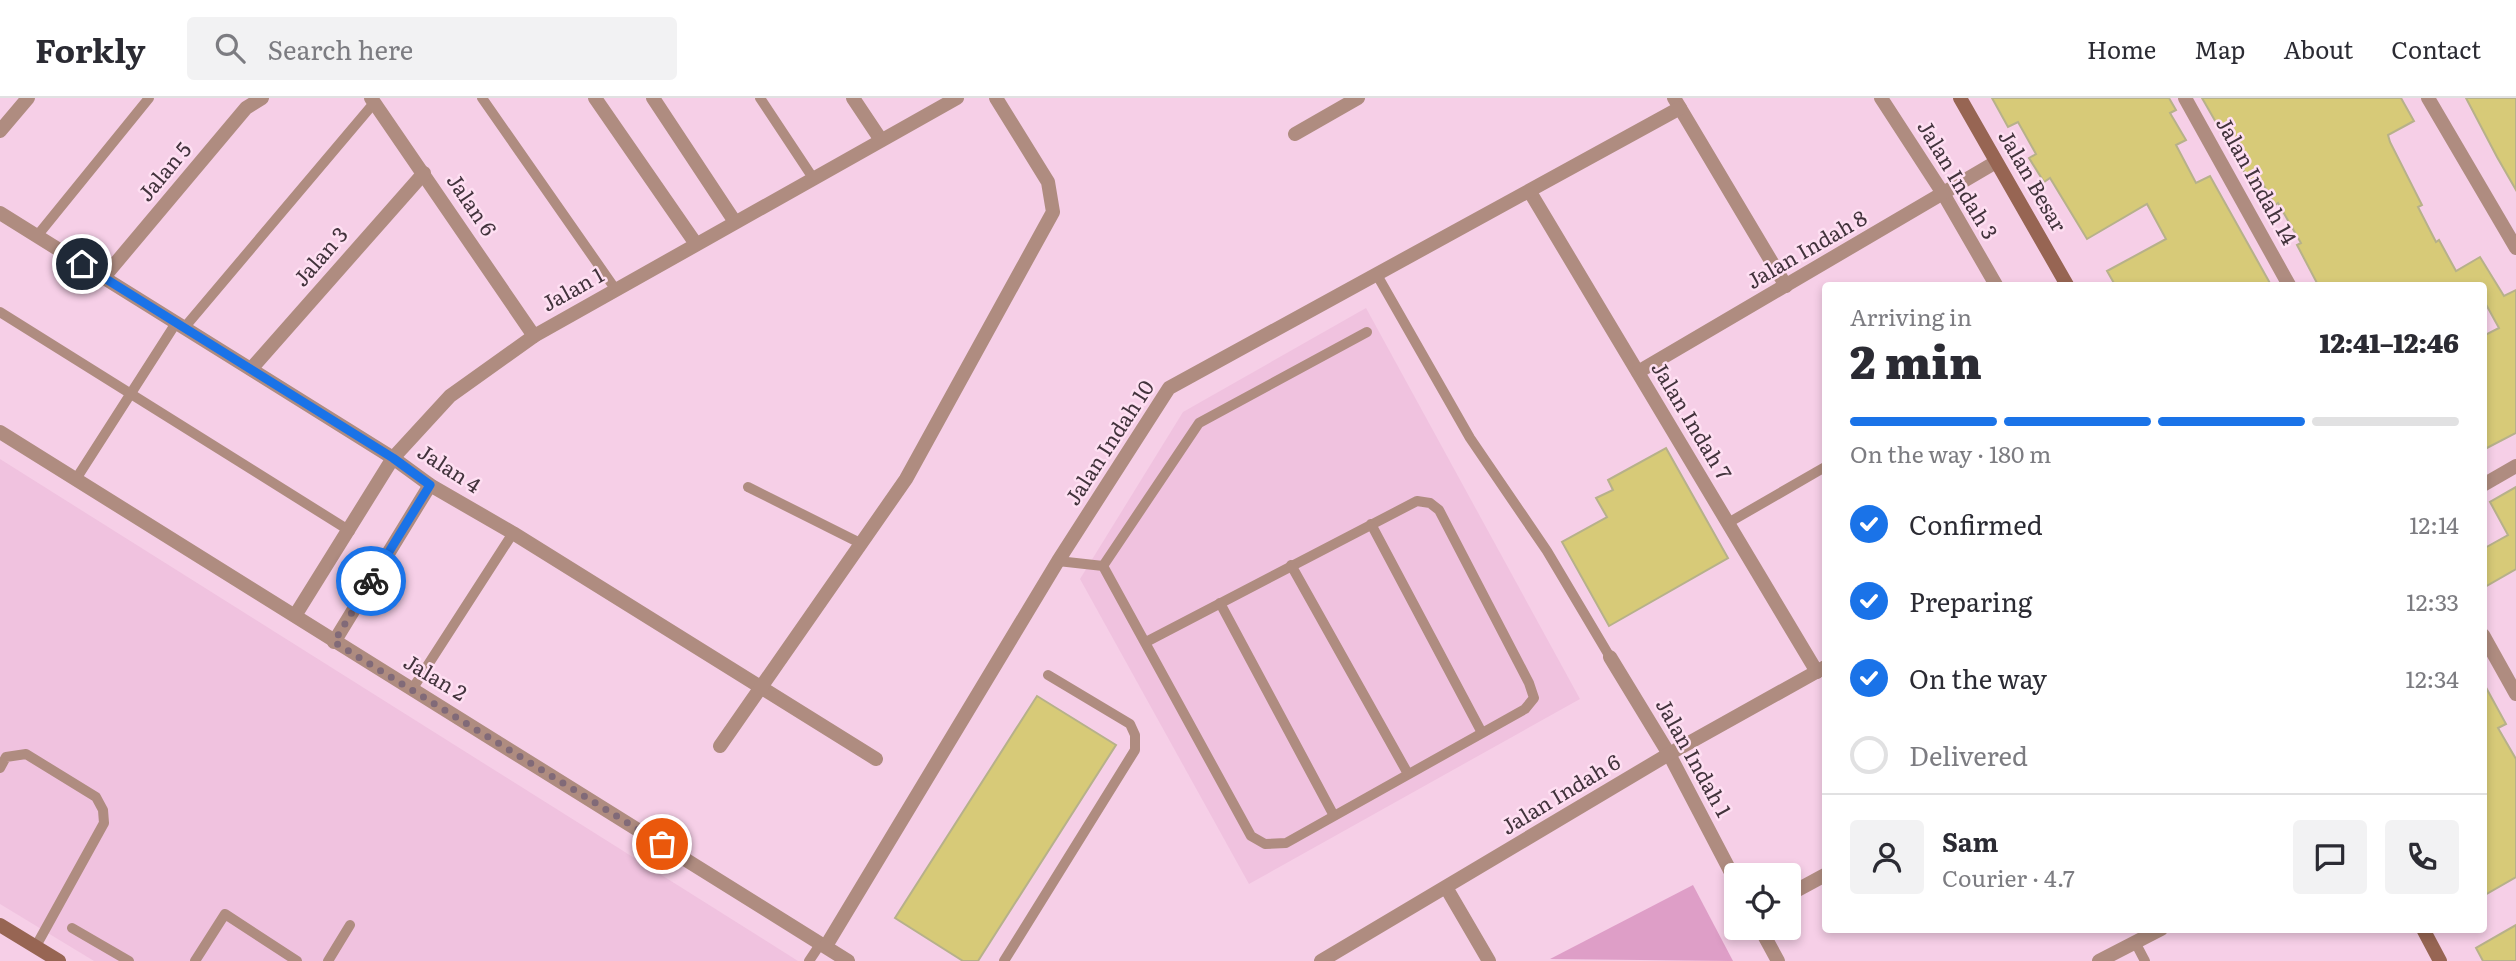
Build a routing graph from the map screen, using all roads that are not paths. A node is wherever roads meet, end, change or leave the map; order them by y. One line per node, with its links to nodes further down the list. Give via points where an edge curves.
1 (28, 98): 18 (street)
2 (149, 98): 28 (lane)
3 (262, 98): 32 (street, Jalan 5, via 246,108)
4 (482, 98): 37 (lane)
5 (595, 98): 29 (street)
6 (653, 98): 27 (street)
7 (760, 98): 23 (lane)
8 (853, 98): 20 (street)
9 (957, 98): 20 (street, Jalan 1)
10 (996, 98): 57 (street, via 1048,182 1053,212 906,479)
11 (1358, 98): 19 (street)
12 (1881, 98): 25 (street, Jalan Indah 3)
13 (1960, 98): 21 (street, Jalan Besar)
14 (2185, 98): 35 (street, Jalan Indah 14)
15 (2428, 98): 30 (street)
16 (373, 101): 22 (street, Jalan 6); 39 (lane)
17 (1677, 103): 24 (street, Jalan Indah 10); 36 (street)
18 (0, 131)
19 (1294, 134)
20 (881, 140): 23 (street, Jalan 1)
21 (1996, 162): 25 (street, Jalan Indah 8); 34 (street, Jalan Besar)
22 (424, 173): 41 (street, Jalan 6); 42 (street, Jalan 3)
23 (813, 178): 27 (street, Jalan 1)
24 (1530, 192): 31 (street, Jalan Indah 10); 43 (street, Jalan Indah 7)
25 (1944, 195): 33 (street, Jalan Indah 3); 36 (street, Jalan Indah 8)
26 (0, 213): 28 (street, Jalan 4)
27 (735, 222): 29 (street, Jalan 1)
28 (37, 236): 32 (street, Jalan 4)
29 (696, 244): 37 (street, Jalan 1)
30 (2516, 248)
31 (1377, 275): 58 (street, Jalan Indah 10, via 1170,388); 66 (lane, via 1471,438 1547,551)
32 (104, 278): 39 (street, Jalan 4)
33 (1994, 282)
34 (2065, 282)
35 (2287, 282)
36 (1786, 286): 43 (street, Jalan Indah 8)
37 (616, 289): 41 (street, Jalan 1)
38 (0, 312): 44 (lane)
39 (180, 325): 42 (street, Jalan 4); 44 (lane)
40 (1367, 332): 60 (lane, via 1199,423)
41 (534, 336): 46 (street, Jalan 1, via 450,396)
42 (251, 369): 46 (street, Jalan 4)
43 (1638, 372): 53 (street, Jalan Indah 7)
44 (130, 394): 49 (lane); 55 (lane)
45 (0, 432): 49 (street, Jalan 2)
46 (393, 458): 51 (street, Jalan 4); 55 (street, Jalan 1)
47 (2516, 466): 50 (street)
48 (1822, 469): 53 (lane)
49 (76, 479): 62 (street, Jalan 2)
50 (2487, 483)
51 (430, 485): 56 (street, Jalan 4); 64 (street)
52 (748, 487): 57 (lane)
53 (1728, 523): 67 (street, Jalan Indah 7)
54 (1371, 524): 59 (lane); 73 (lane); 73 (lane, via 1417,501 1439,510 1534,698 1525,709)
55 (350, 531): 62 (street, Jalan 1)
56 (513, 533): 70 (street, Jalan 4); 71 (lane)
57 (862, 544): 70 (street)
58 (1058, 561): 60 (lane); 91 (street, Jalan Indah 10)
59 (1291, 565): 61 (lane); 78 (lane)
60 (1103, 566): 65 (lane)
61 (1220, 603): 65 (lane); 79 (lane)
62 (296, 614): 64 (street, Jalan 2)
63 (2487, 640): 68 (street)
64 (334, 642): 71 (street, Jalan 2)
65 (1146, 642): 79 (lane, via 1251,836 1265,845 1286,843)
66 (1609, 657): 75 (street, Jalan Indah 1)
67 (1821, 669): 75 (street, Jalan Indah 6)
68 (2511, 673): 72 (street)
69 (1048, 675): 100 (lane, via 1130,724 1135,750)
70 (761, 685): 74 (street); 76 (street, Jalan 4)
71 (413, 688): 91 (street, Jalan 2)
72 (2516, 694)
73 (1481, 731): 78 (lane)
74 (720, 746)
75 (1669, 754): 80 (street, Jalan Indah 1); 83 (street, Jalan Indah 6)
76 (876, 759)
77 (0, 768): 92 (lane, via 6,757 26,754 96,797 103,810 104,823)
78 (1408, 772): 79 (lane)
79 (1333, 814)
80 (1726, 863)
81 (1822, 876): 82 (street)
82 (1801, 888)
83 (1447, 889): 101 (street, Jalan Indah 6); 102 (street)
84 (0, 925): 92 (street)
85 (350, 925): 97 (lane)
86 (72, 928): 94 (lane)
87 (2150, 933): 90 (street)
88 (2425, 933): 106 (street)
89 (1766, 940): 103 (street)
90 (2135, 942): 104 (street); 105 (lane)
91 (823, 945): 98 (lane); 99 (street, Jalan 2)
92 (36, 946): 93 (street)
93 (59, 961)
94 (129, 961)
95 (195, 961): 96 (lane, via 225,914)
96 (297, 961)
97 (328, 961)
98 (809, 961)
99 (848, 961)
100 (1004, 961)
101 (1321, 961)
102 (1489, 961)
103 (1777, 961)
104 (2099, 961)
105 (2145, 961)
106 (2440, 961)

